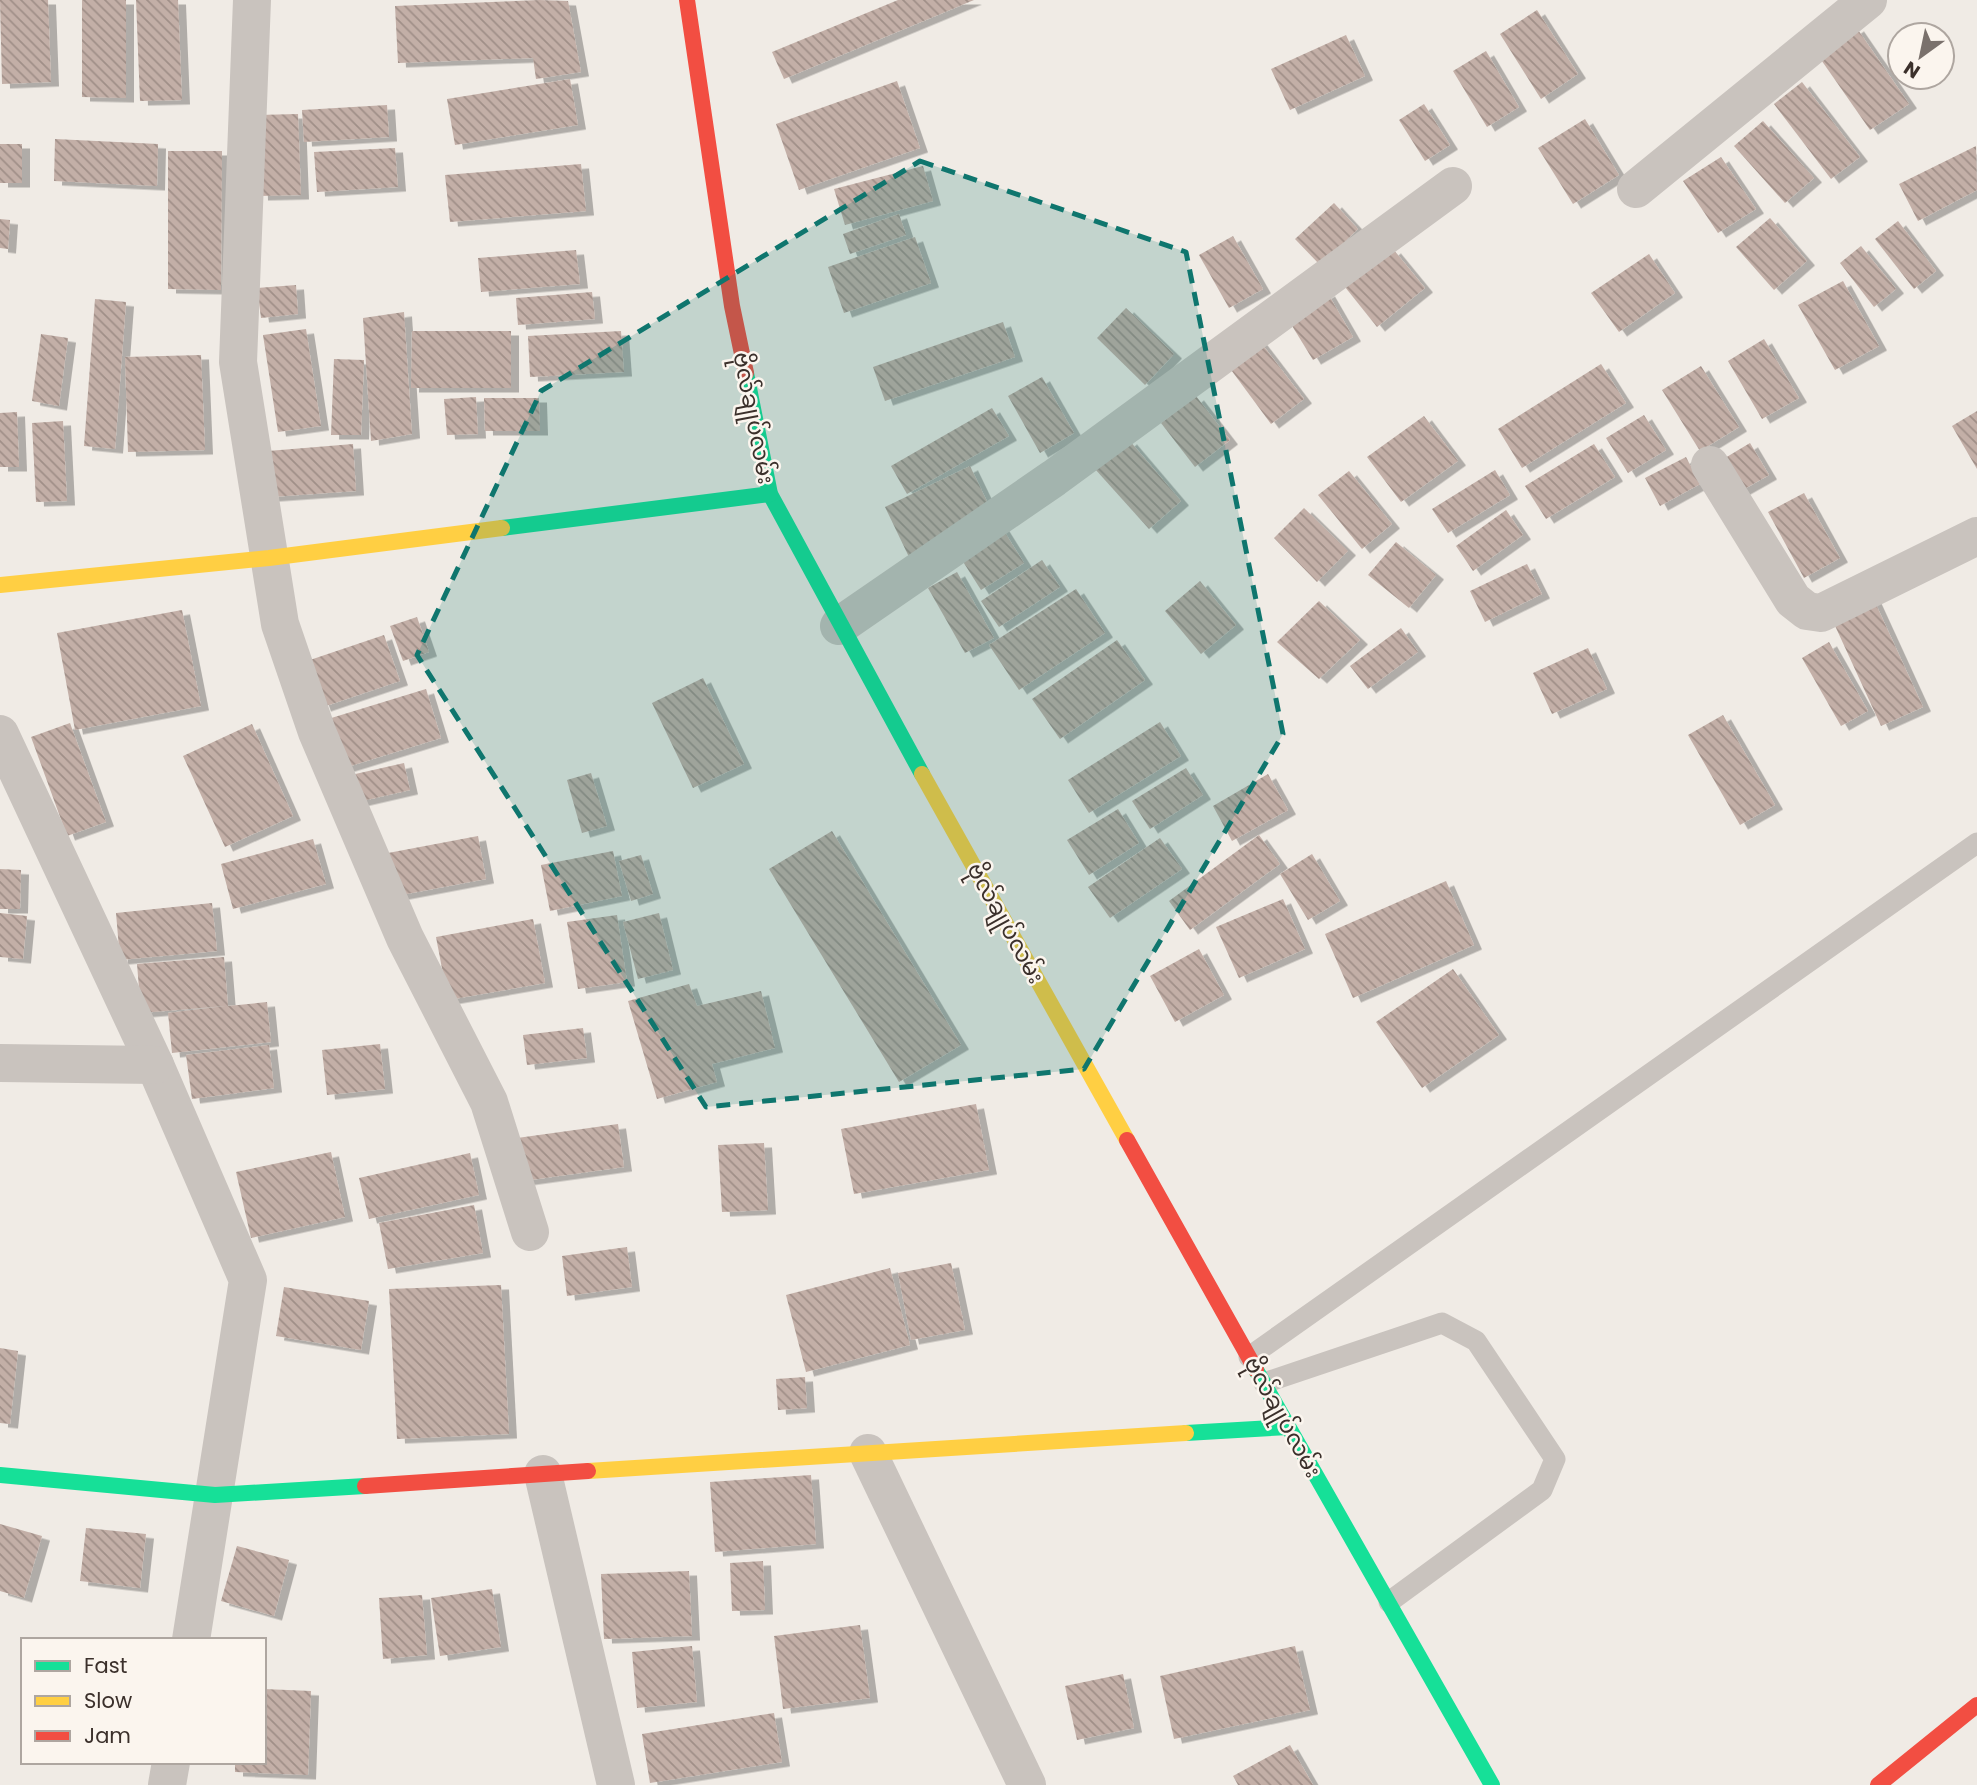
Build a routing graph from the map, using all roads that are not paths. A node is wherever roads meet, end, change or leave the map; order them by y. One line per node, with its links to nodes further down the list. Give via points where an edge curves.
1 (252, 0): 9 (street, via 238,362)
2 (687, 0): 7 (street, ဗိုလ်ချုပ်လမ်း, via 732,306)
3 (1868, 0): 5 (street)
4 (1454, 186): 11 (street, via 1054,478)
5 (1636, 189)
6 (1710, 465): 8 (street, via 1793,600 1807,611 1821,613)
7 (770, 494): 9 (street); 11 (street, ဗိုလ်ချုပ်လမ်း)
8 (1977, 536)
9 (269, 558): 10 (street); 16 (street, via 280,624 317,732 405,938 489,1102)
10 (0, 585)
11 (839, 626): 17 (street, ဗိုလ်ချုပ်လမ်း)
12 (0, 734): 15 (street)
13 (1977, 843): 17 (lane)
14 (0, 1063): 15 (street)
15 (155, 1065): 23 (street, via 248,1280)
16 (530, 1232)
17 (1249, 1357): 18 (street, ဗိုလ်ချုပ်လမ်း)
18 (1264, 1383): 19 (street, ဗိုလ်ချုပ်လမ်း); 24 (lane, via 1442,1323 1476,1341 1555,1459 1542,1490)
19 (1287, 1427): 20 (street); 24 (street, ဗိုလ်ချုပ်လမ်း)
20 (868, 1453): 21 (street); 30 (street)
21 (543, 1474): 23 (street); 29 (street)
22 (0, 1475): 23 (street)
23 (215, 1495): 25 (street)
24 (1389, 1602): 31 (street, ဗိုလ်ချုပ်လမ်း)
25 (191, 1638)
26 (1977, 1705): 32 (street)
27 (171, 1764): 28 (street)
28 (167, 1785)
29 (616, 1785)
30 (1027, 1785)
31 (1492, 1785)
32 (1878, 1785)

